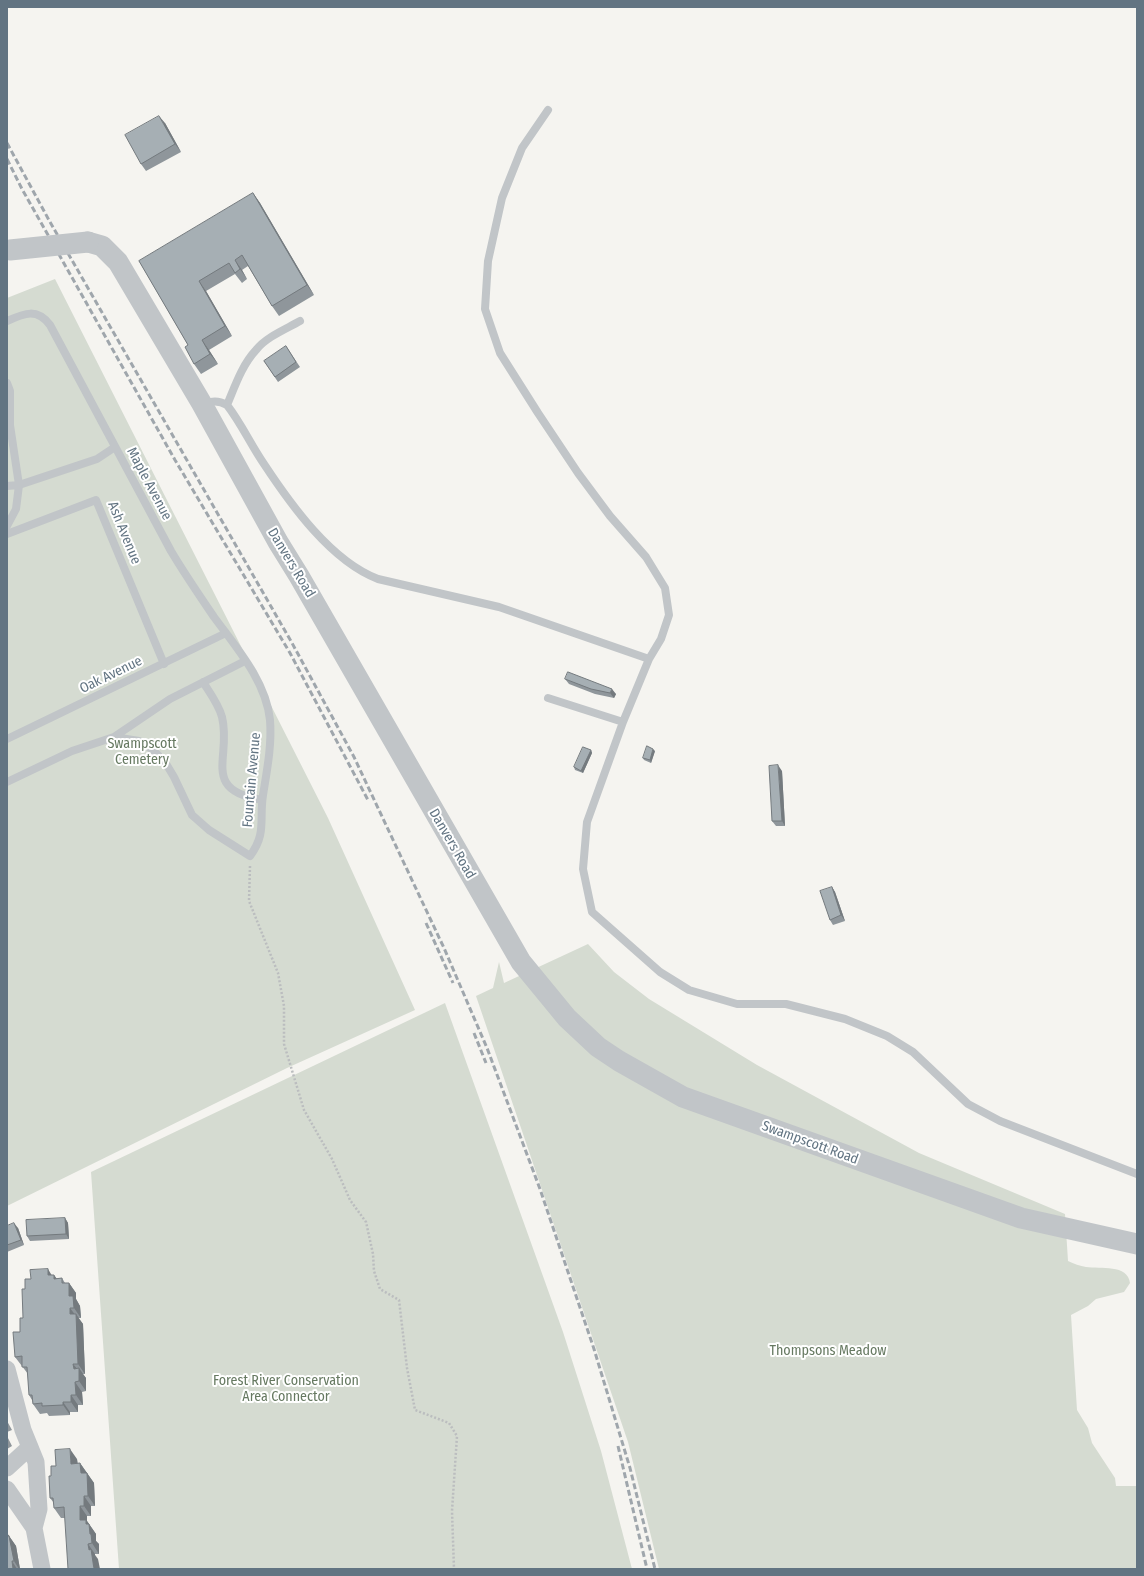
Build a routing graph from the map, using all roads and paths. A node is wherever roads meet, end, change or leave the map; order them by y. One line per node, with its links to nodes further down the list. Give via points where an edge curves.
1 (548, 110): 14 (lane, via 522,148 502,198 488,261 485,309 500,353 538,413 578,473 610,516 646,557 665,588 669,615 661,639)
2 (8, 250): 6 (street, Danvers Road, bridge, via 88,242 102,246 118,262)
3 (7, 321): 8 (lane, Maple Avenue, via 22,314 37,314 44,317)
4 (300, 321): 7 (lane, via 256,349 242,369)
5 (7, 383): 9 (lane, via 10,391 10,425)
6 (202, 404): 7 (lane, via 220,401); 25 (street, Danvers Road, via 278,542)
7 (227, 405): 14 (lane, via 286,495 337,552 363,574 499,607)
8 (115, 447): 9 (lane, via 97,459); 13 (lane, Maple Avenue, via 171,551)
9 (19, 485): 10 (lane); 11 (lane, via 16,509)
10 (7, 486)
11 (7, 526)
12 (7, 534): 16 (lane, Ash Avenue, via 96,500)
13 (226, 634): 15 (lane, Maple Avenue); 16 (lane, Oak Avenue)
14 (649, 658): 19 (lane)
15 (245, 661): 17 (lane); 23 (lane, Fountain Avenue, via 264,693 270,719 270,749)
16 (164, 664): 21 (lane, Oak Avenue)
17 (203, 682): 20 (lane, via 170,700); 23 (lane, via 222,717 225,739 222,776 238,793)
18 (548, 698): 19 (lane)
19 (623, 722): 26 (lane, via 587,822 583,870 592,912 637,953 660,972 689,990 737,1004 786,1004 845,1018 888,1036 913,1052 968,1104 1000,1121)
20 (114, 737): 22 (lane, via 72,751); 24 (lane, via 139,742 152,749 174,776 192,815 209,830)
21 (7, 739)
22 (7, 782)
23 (262, 800): 24 (lane, Fountain Avenue, via 259,844)
24 (250, 856): 34 (path, via 249,901 278,973 284,1006 284,1044 304,1110 332,1159 350,1200 366,1222 374,1271 380,1289 399,1300 415,1410 449,1424 457,1436 452,1511)
25 (524, 966): 27 (street, Swampscott Road, via 567,1018 598,1047 619,1062 683,1097 1021,1218)
26 (1137, 1174)
27 (1137, 1244)
28 (7, 1369): 29 (street, via 23,1430)
29 (30, 1446): 30 (street); 32 (street, via 36,1462 39,1486 39,1509)
30 (7, 1468)
31 (7, 1489): 32 (street)
32 (34, 1528): 33 (street)
33 (42, 1569)
34 (454, 1569)

